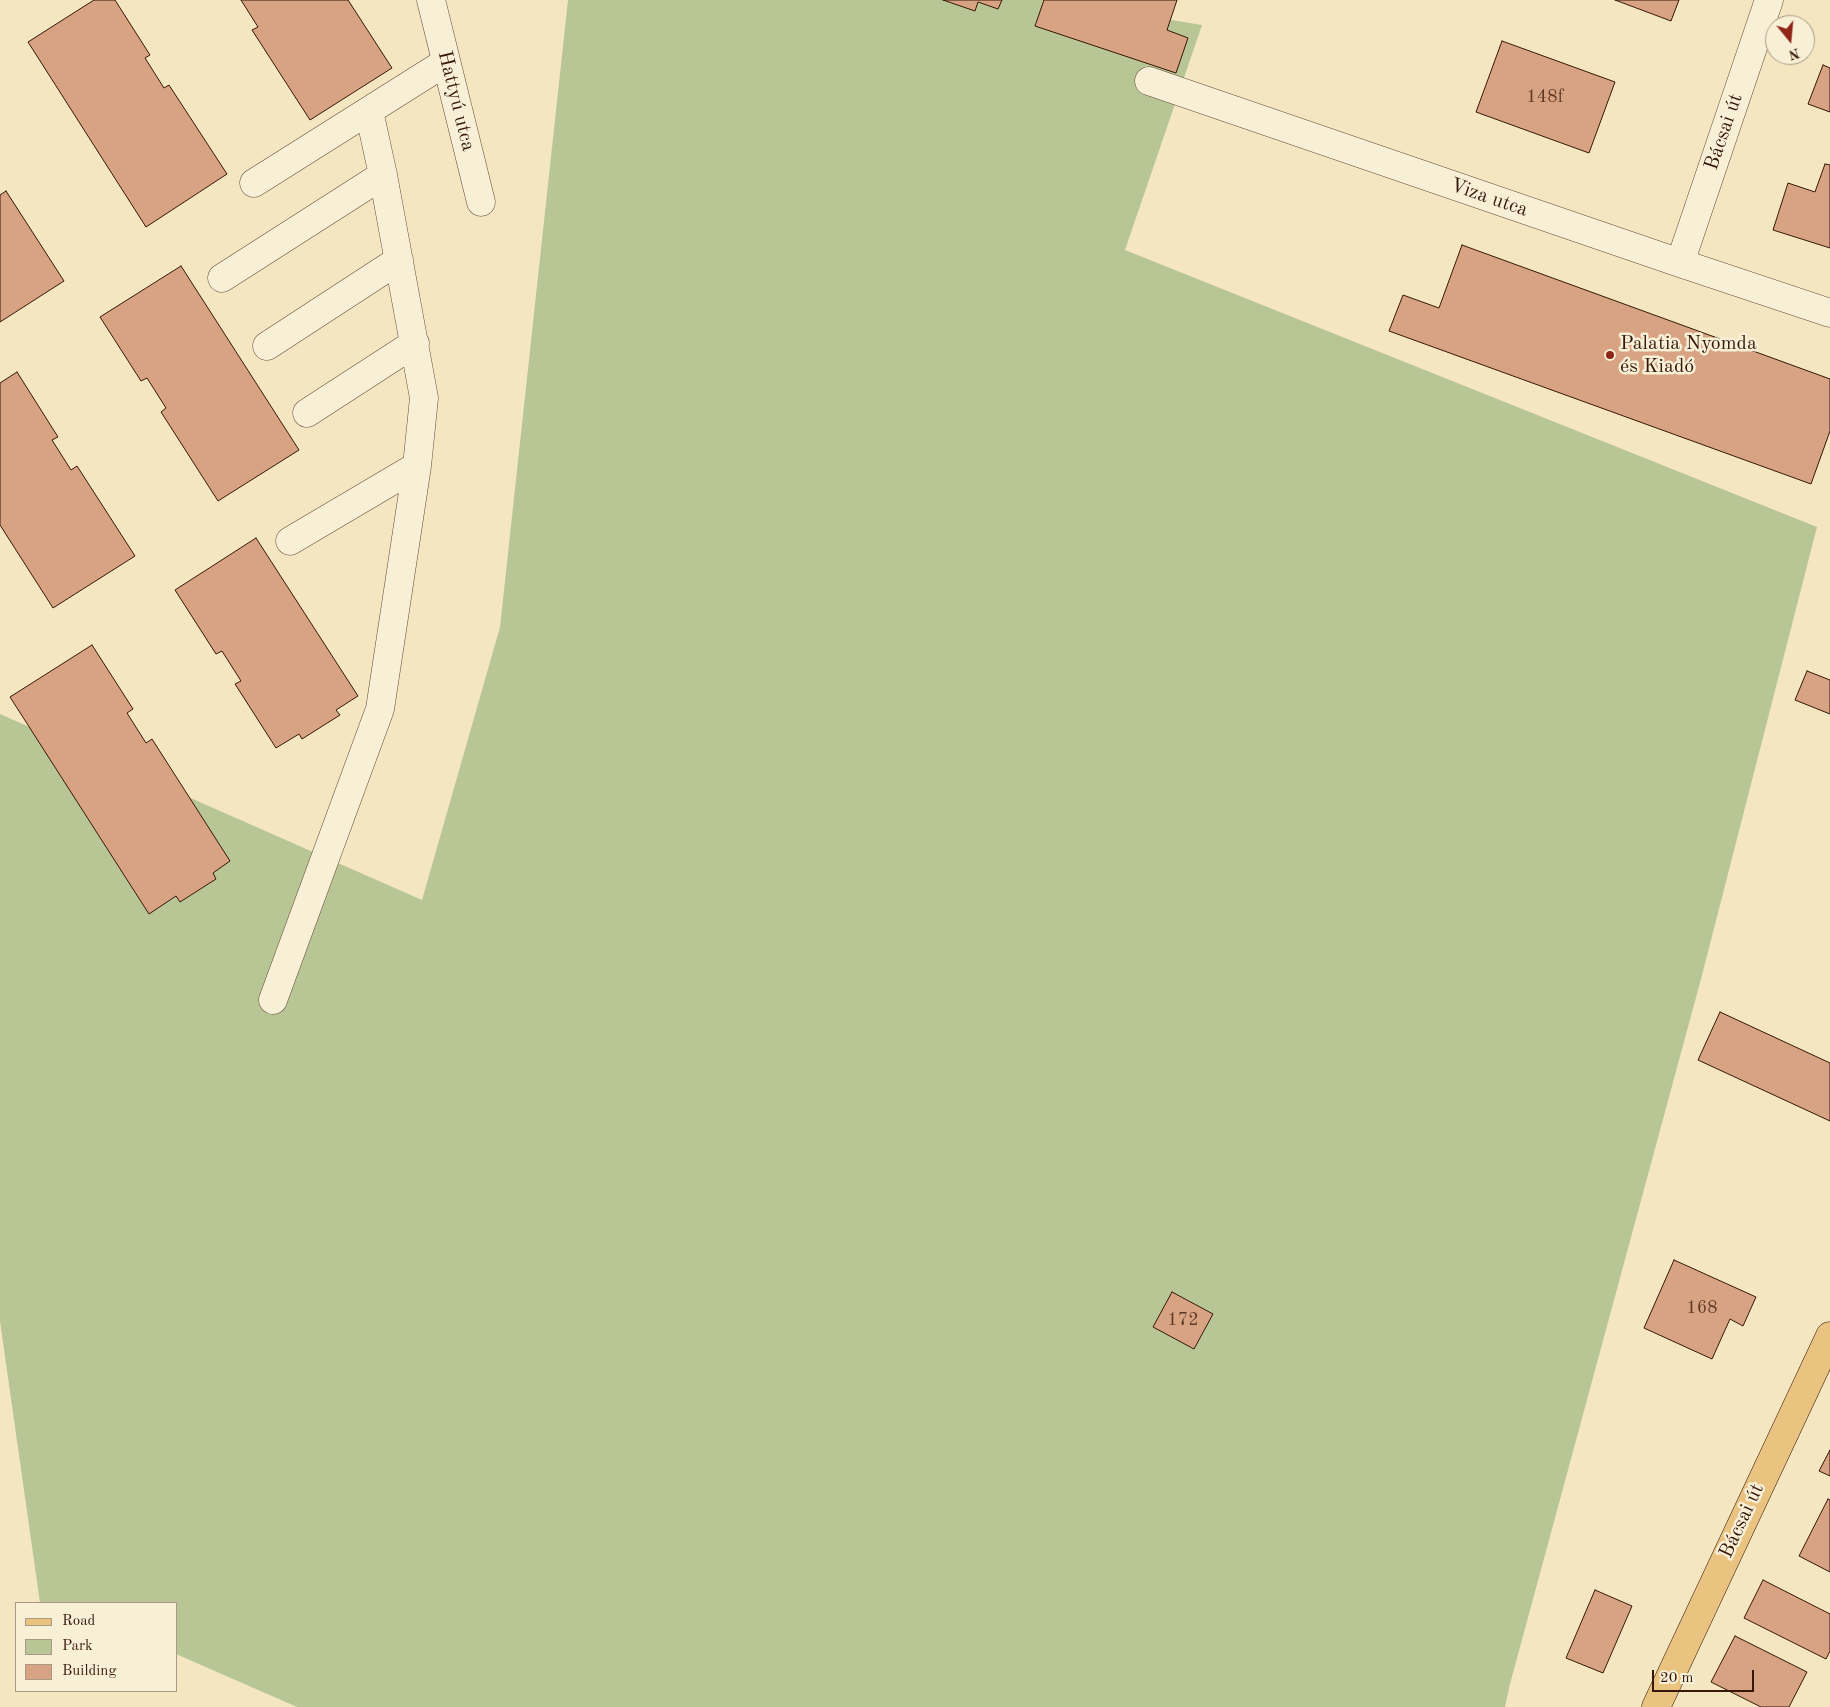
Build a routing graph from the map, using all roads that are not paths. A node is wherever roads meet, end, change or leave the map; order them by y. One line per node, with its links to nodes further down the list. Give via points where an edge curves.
1 (431, 0): 3 (street, Hattyú utca)
2 (1768, 0): 10 (street, Bácsai út)
3 (446, 62): 5 (street); 8 (street, Hattyú utca)
4 (1149, 81): 10 (street, Viza utca)
5 (369, 111): 6 (street); 7 (street)
6 (383, 175): 9 (street); 11 (street)
7 (254, 183)
8 (481, 202)
9 (399, 260): 13 (street); 14 (street)
10 (1680, 264): 12 (street, Viza utca)
11 (222, 278)
12 (1830, 312)
13 (415, 342): 15 (street); 16 (street, via 424,398)
14 (267, 346)
15 (307, 413)
16 (417, 466): 17 (street); 18 (street, via 380,709)
17 (290, 541)
18 (272, 1000)
19 (1830, 1336): 20 (main road, Bácsai út)
20 (1656, 1707)

